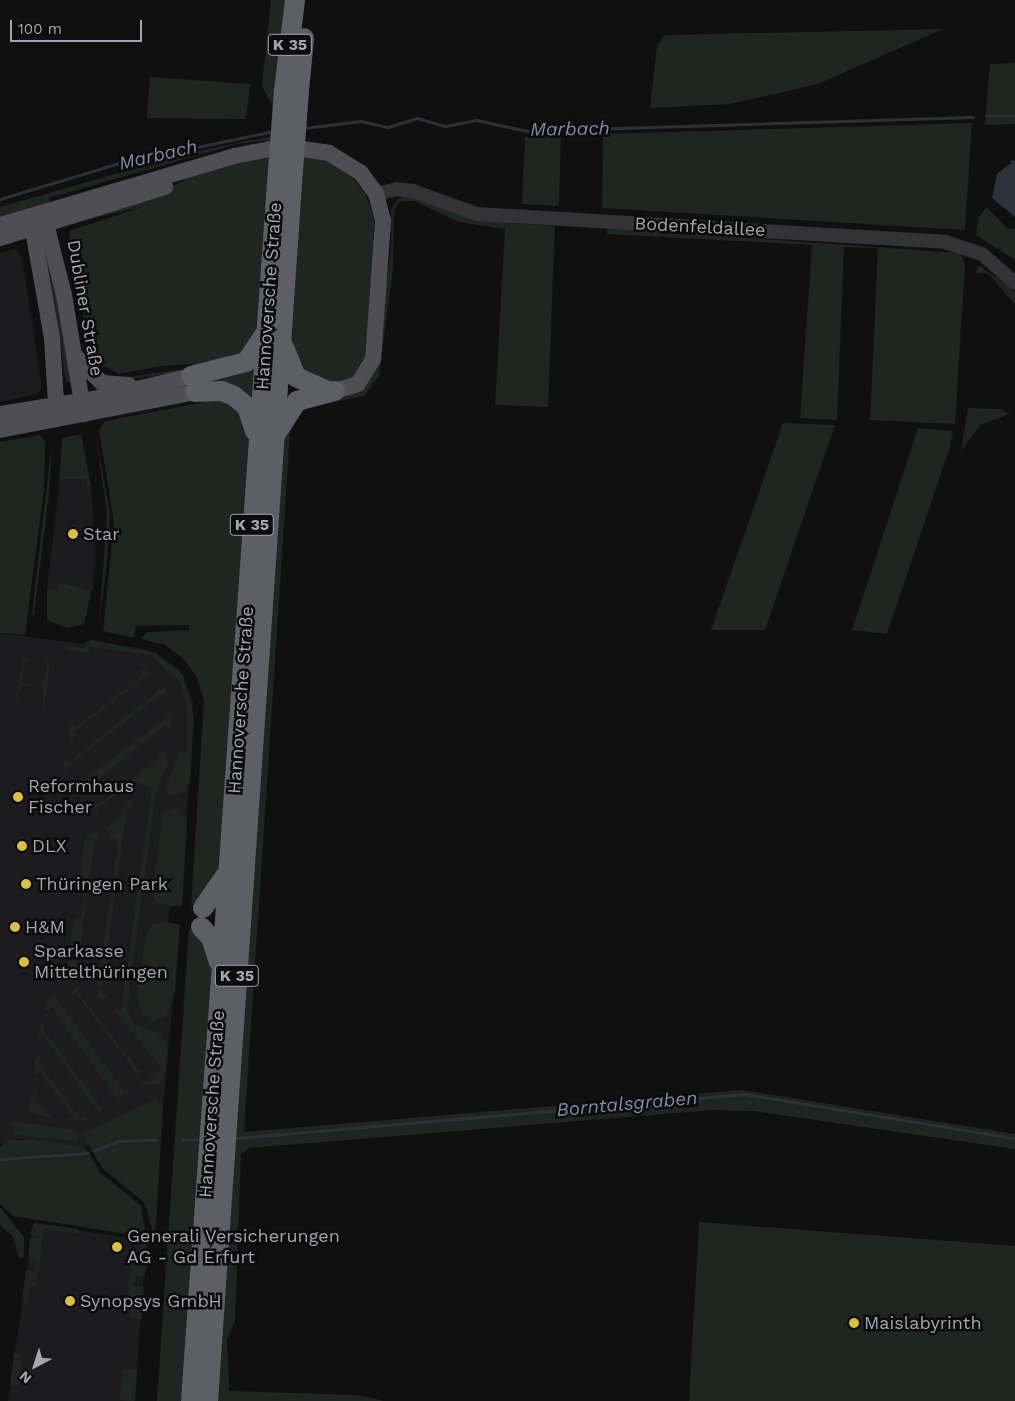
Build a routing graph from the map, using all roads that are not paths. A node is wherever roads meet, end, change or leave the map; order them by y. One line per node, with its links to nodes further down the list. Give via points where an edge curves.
1 (295, 0): 3 (highway, Hannoversche Straße / K 35)
2 (308, 0): 3 (highway, Hannoversche Straße / K 35)
3 (291, 91): 11 (highway, Hannoversche Straße / K 35, bridge)
4 (271, 149): 7 (main road, via 207,164)
5 (302, 149): 6 (main road, via 339,157 361,173)
6 (376, 194): 10 (street, Bodenfeldallee, via 398,189 413,191 477,214 945,242 982,254); 15 (main road, via 384,236 375,352 362,380)
7 (38, 221): 8 (main road); 9 (main road); 12 (main road, Dubliner Straße); 17 (main road)
8 (0, 225)
9 (0, 238)
10 (1015, 283)
11 (273, 331): 14 (highway, via 246,362); 15 (highway, via 296,377 311,387); 20 (highway, Hannoversche Straße / K 35)
12 (74, 352): 13 (main road, via 82,367 102,383); 16 (main road, Dubliner Straße)
13 (154, 383): 14 (main road); 16 (main road)
14 (193, 384): 16 (main road); 20 (highway, via 222,391 242,402)
15 (335, 391): 20 (highway, via 302,398 290,407)
16 (83, 408): 17 (main road)
17 (57, 411): 18 (main road); 19 (main road)
18 (0, 414)
19 (0, 430)
20 (265, 450): 21 (highway, Hannoversche Straße / K 35); 24 (highway, Hannoversche Straße / K 35)
21 (230, 862): 22 (highway, Hannoversche Straße / K 35); 22 (highway, via 219,890 202,917 213,941)
22 (221, 975): 23 (highway, Hannoversche Straße / K 35)
23 (191, 1401)
24 (208, 1401)

